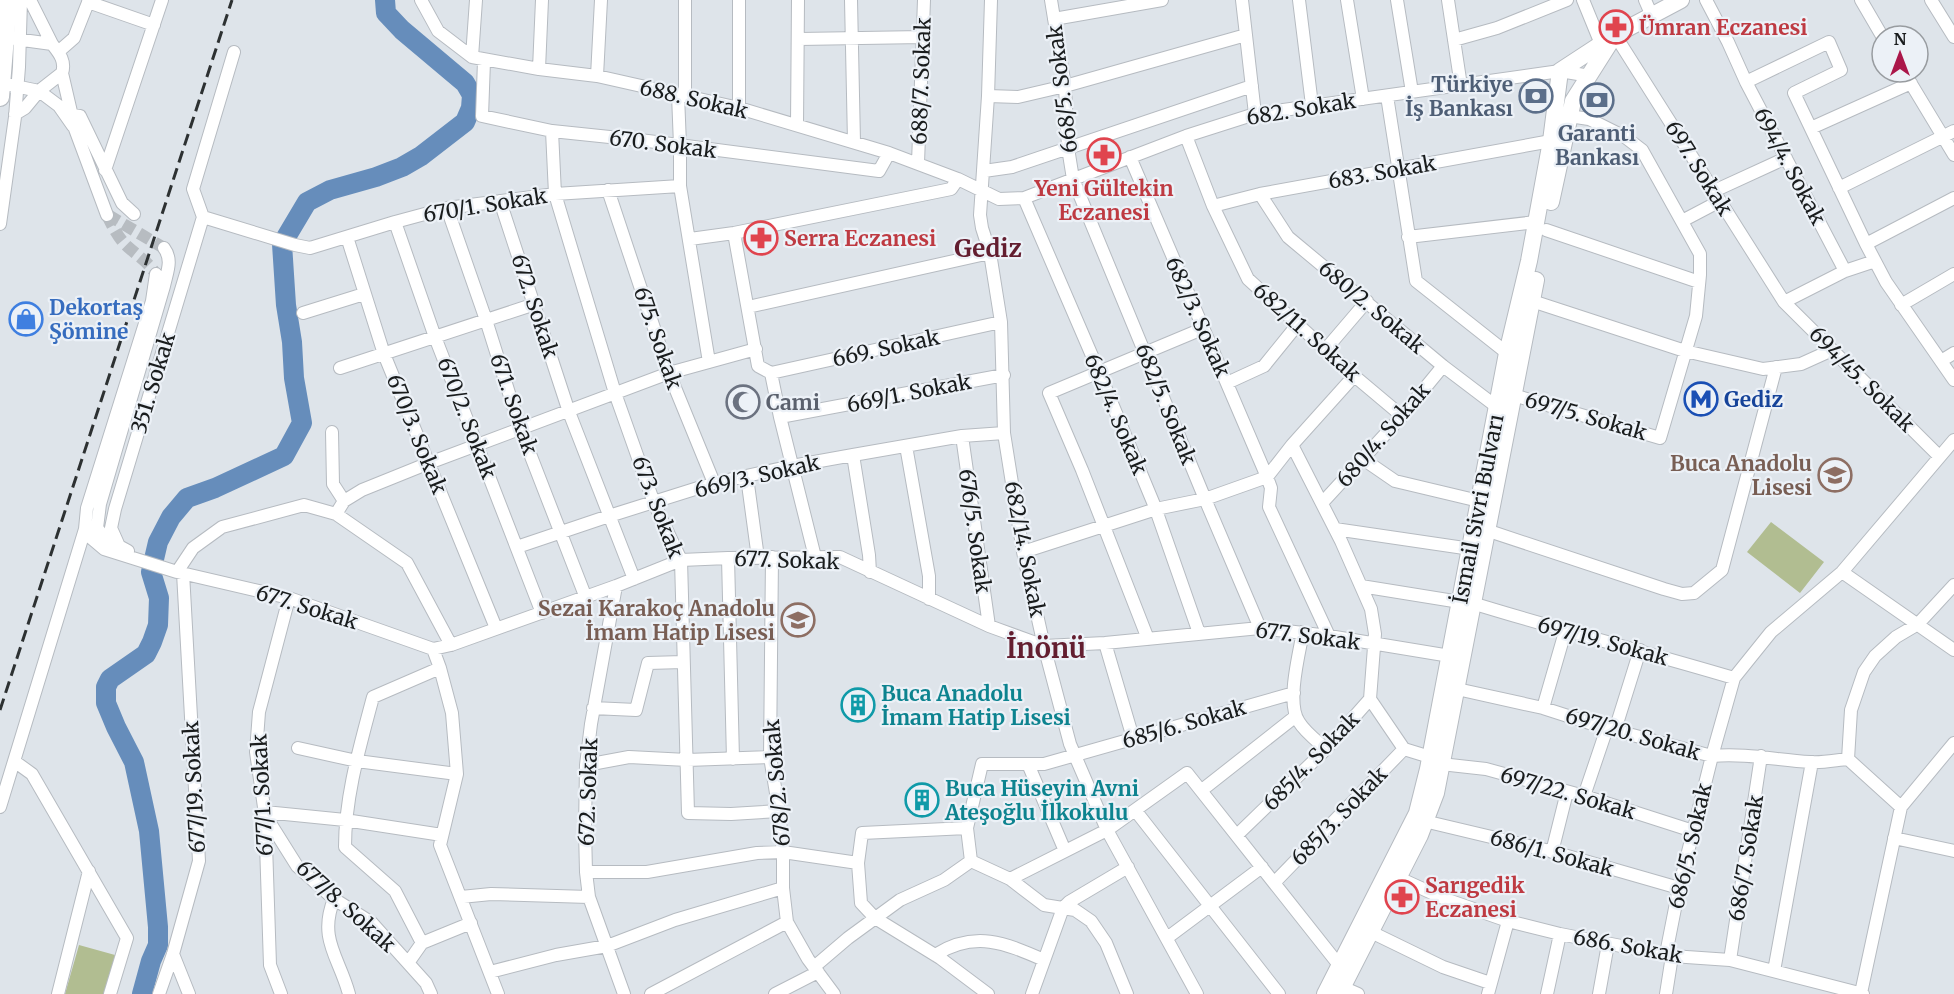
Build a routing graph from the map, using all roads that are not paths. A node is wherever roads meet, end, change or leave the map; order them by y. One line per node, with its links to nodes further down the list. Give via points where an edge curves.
1 (8, 0): 38 (highway)
2 (21, 0): 38 (street)
3 (30, 0): 43 (street)
4 (162, 0): 34 (street)
5 (421, 0): 45 (street, 688. Sokak, via 438,31)
6 (476, 0): 45 (street)
7 (542, 0): 46 (street)
8 (600, 0): 49 (street)
9 (685, 0): 60 (street)
10 (739, 0): 65 (street)
11 (798, 0): 39 (street)
12 (851, 0): 40 (street)
13 (924, 0): 36 (street, 688/7. Sokak)
14 (991, 0): 61 (street)
15 (1051, 0): 32 (street, 668/5. Sokak)
16 (1242, 0): 35 (street)
17 (1299, 0): 64 (street)
18 (1347, 0): 63 (street)
19 (1397, 0): 59 (street)
20 (1448, 0): 41 (street)
21 (1567, 0): 41 (street, via 1497,28)
22 (1583, 0): 42 (street, 697. Sokak)
23 (1645, 0): 31 (street)
24 (1681, 0): 31 (main road)
25 (1706, 0): 51 (street, 694/4. Sokak)
26 (1861, 0): 33 (street)
27 (1931, 0): 37 (street)
28 (88, 1): 34 (street); 43 (street, via 74,38)
29 (1155, 1): 30 (street)
30 (1108, 5): 32 (street)
31 (1652, 16): 42 (main road)
32 (1054, 19): 54 (street, 668/5. Sokak)
33 (1875, 24)
34 (154, 25): 86 (street)
35 (1246, 35): 54 (street); 55 (street)
36 (923, 37): 40 (street); 84 (street, 688/7. Sokak)
37 (1954, 37)
38 (8, 38): 43 (street); 57 (highway)
39 (799, 39): 40 (street); 70 (street)
40 (851, 39): 77 (street)
41 (1454, 40): 56 (street)
42 (1608, 40): 47 (main road); 50 (main road, İsmail Sivri Bulvarı); 96 (street, 697. Sokak)
43 (55, 48): 48 (street, via 64,67)
44 (234, 52): 104 (street, via 193,189)
45 (478, 59): 46 (street, 688. Sokak); 73 (street, 670. Sokak, via 482,116)
46 (539, 69): 49 (street, 688. Sokak)
47 (1560, 70): 50 (street, 682. Sokak); 56 (street, 682. Sokak); 76 (main road, İsmail Sivri Bulvarı)
48 (62, 73): 58 (street); 68 (street)
49 (597, 76): 60 (street, 688. Sokak)
50 (1590, 76): 69 (main road, İsmail Sivri Bulvarı, via 1573,101)
51 (1746, 82): 71 (street, via 1829,42 1841,70 1794,93); 83 (street, 694/4. Sokak)
52 (1909, 84): 71 (street)
53 (1912, 84): 74 (street)
54 (1065, 86): 61 (street, via 1018,97); 79 (street, 668/5. Sokak)
55 (1252, 86): 67 (street); 79 (street)
56 (1461, 86): 59 (street, 682. Sokak)
57 (5, 88): 58 (street); 66 (street)
58 (39, 91): 66 (street); 72 (street, via 59,106)
59 (1412, 92): 62 (street, 682. Sokak)
60 (681, 95): 65 (street, 688. Sokak); 78 (street)
61 (988, 96): 87 (street)
62 (1387, 96): 63 (street, 682. Sokak); 85 (street)
63 (1363, 99): 64 (street, 682. Sokak)
64 (1312, 105): 67 (street, 682. Sokak)
65 (739, 108): 70 (street, 688. Sokak)
66 (15, 114): 107 (street)
67 (1255, 114): 75 (street, 682. Sokak)
68 (72, 115): 72 (street); 86 (street, via 80,116)
69 (1569, 116): 105 (street, via 1589,119 1625,136 1642,150); 108 (main road, İsmail Sivri Bulvarı)
70 (797, 125): 77 (street, 688. Sokak)
71 (1811, 128): 91 (street)
72 (75, 129): 103 (street)
73 (552, 131): 78 (street, 670. Sokak); 94 (street, 673. Sokak)
74 (1949, 134): 81 (street); 91 (street)
75 (1186, 136): 82 (street, 682. Sokak); 100 (street, 682/11. Sokak)
76 (1551, 141): 85 (street, 683. Sokak); 108 (main road, İsmail Sivri Bulvarı)
77 (854, 142): 80 (street, 688. Sokak)
78 (680, 145): 80 (street, 670. Sokak, via 879,171); 90 (street)
79 (1068, 148): 87 (street, via 1012,167); 89 (street, 668/5. Sokak)
80 (889, 153): 84 (street, 688. Sokak)
81 (1954, 155)
82 (1130, 157): 89 (street, 682. Sokak); 132 (street, 682/3. Sokak)
83 (1786, 158): 96 (street); 117 (street, 694/4. Sokak)
84 (918, 163): 88 (street, 688. Sokak)
85 (1397, 169): 95 (street, 683. Sokak); 111 (street)
86 (105, 170): 102 (street, via 122,203)
87 (984, 171): 93 (street)
88 (958, 179): 93 (street, 688. Sokak); 109 (street, via 951,189)
89 (1073, 179): 97 (street, 682. Sokak); 138 (street, 682/5. Sokak)
90 (680, 186): 92 (street, 670/1. Sokak); 112 (street)
91 (1839, 188): 113 (street)
92 (608, 190): 94 (street, 670/1. Sokak); 148 (street, 675. Sokak)
93 (983, 192): 97 (street, 688. Sokak, via 999,199); 115 (street, 682/14. Sokak, via 980,215)
94 (555, 194): 99 (street, 670/1. Sokak); 154 (street, 673. Sokak)
95 (1260, 194): 100 (street, 683. Sokak); 122 (street, 680/2. Sokak, via 1288,237)
96 (1717, 196): 105 (street); 124 (street, 697. Sokak)
97 (1024, 198): 147 (street, 682/4. Sokak)
98 (1954, 198): 113 (street)
99 (500, 201): 101 (street, 670/1. Sokak); 125 (street, 672. Sokak)
100 (1213, 206): 131 (street, 682/11. Sokak, via 1248,279)
101 (447, 208): 106 (street, 670/1. Sokak); 129 (street, 671. Sokak)
102 (134, 214)
103 (107, 215)
104 (203, 217): 110 (street, 670/1. Sokak, via 310,248); 189 (street, 351. Sokak, via 115,508 111,528)
105 (1682, 221): 120 (street, via 1700,254)
106 (395, 222): 110 (street, 670/1. Sokak); 133 (street, 670/2. Sokak)
107 (0, 224)
108 (1541, 226): 111 (street); 120 (street); 123 (main road, İsmail Sivri Bulvarı); 139 (main road, İsmail Sivri Bulvarı)
109 (734, 233): 112 (street); 127 (street)
110 (347, 237): 121 (street, 670/3. Sokak)
111 (1408, 237): 139 (street, via 1416,281)
112 (690, 239): 143 (street)
113 (1866, 244): 116 (street)
114 (164, 248): 189 (street, 351. Sokak, via 169,264 160,306 100,504 97,528)
115 (990, 253): 127 (street); 130 (street, 682/14. Sokak)
116 (1875, 261): 117 (street); 126 (street)
117 (1845, 271): 124 (street)
118 (156, 274): 185 (street, via 152,301 87,508)
119 (1954, 274): 126 (street)
120 (1700, 282): 137 (street, via 1696,316)
121 (364, 294): 128 (street); 141 (street, 670/3. Sokak)
122 (1367, 301): 135 (street); 144 (street, 680/2. Sokak)
123 (1532, 301): 137 (street); 155 (main road, İsmail Sivri Bulvarı)
124 (1784, 302): 136 (street, 694/45. Sokak)
125 (535, 304): 129 (street); 157 (street, 672. Sokak)
126 (1901, 305): 142 (street)
127 (748, 307): 134 (street)
128 (303, 313)
129 (486, 320): 133 (street); 160 (street, 671. Sokak)
130 (1001, 322): 149 (street, 669. Sokak); 150 (street, 682/14. Sokak)
131 (1298, 324): 135 (street, 682/11. Sokak); 153 (street, via 1264,366)
132 (1202, 329): 138 (street); 153 (street, 682/3. Sokak)
133 (435, 337): 141 (street); 165 (street, 670/2. Sokak)
134 (756, 349): 143 (street); 149 (street, via 758,366)
135 (1326, 349): 151 (street, 682/11. Sokak)
136 (1832, 350): 145 (street, via 1801,364); 169 (street, 694/45. Sokak)
137 (1685, 351): 145 (street, via 1763,369); 155 (street, 697/5. Sokak, via 1660,438)
138 (1145, 352): 147 (street); 176 (street, 682/5. Sokak)
139 (1508, 353): 156 (main road, İsmail Sivri Bulvarı)
140 (1954, 353): 142 (street)
141 (384, 354): 146 (street); 171 (street, 670/3. Sokak)
142 (1941, 361): 152 (street)
143 (709, 362): 148 (street)
144 (1443, 366): 156 (street, 680/2. Sokak); 158 (street, 680/4. Sokak)
145 (1776, 367): 187 (street, via 1722,570 1694,593 1664,589)
146 (340, 368)
147 (1099, 372): 181 (street, 682/4. Sokak); 184 (street, via 1049,393)
148 (669, 373): 154 (street); 175 (street, 675. Sokak)
149 (771, 373): 159 (street)
150 (1004, 375): 159 (street, 669/1. Sokak); 162 (street, 682/14. Sokak)
151 (1354, 376): 158 (street, 682/11. Sokak); 166 (street)
152 (1954, 380)
153 (1227, 383): 174 (street, 682/3. Sokak)
154 (615, 393): 157 (street); 179 (street, 673. Sokak)
155 (1513, 395): 187 (main road, İsmail Sivri Bulvarı)
156 (1497, 407): 178 (main road, İsmail Sivri Bulvarı)
157 (569, 412): 160 (street); 183 (street, 672. Sokak)
158 (1402, 416): 170 (street, 680/4. Sokak)
159 (780, 417): 172 (street)
160 (520, 428): 165 (street); 188 (street, 671. Sokak)
161 (332, 432): 177 (street, via 333,484)
162 (1004, 433): 163 (street, 669/3. Sokak); 192 (street, 682/14. Sokak)
163 (962, 436): 167 (street, 669/3. Sokak); 212 (street, 676/5. Sokak)
164 (1954, 440): 169 (street, 686/5. Sokak)
165 (477, 444): 171 (street); 190 (street, 670/2. Sokak)
166 (1292, 445): 174 (street); 180 (street, 685/4. Sokak)
167 (906, 446): 168 (street, 669/3. Sokak); 208 (street, via 929,576)
168 (853, 455): 172 (street, 669/3. Sokak); 200 (street)
169 (1940, 456): 201 (street, 686/5. Sokak)
170 (1363, 459): 178 (street, via 1395,481); 180 (street, 680/4. Sokak)
171 (429, 463): 177 (street); 213 (street, 670/3. Sokak)
172 (792, 466): 173 (street, 669/3. Sokak); 194 (street)
173 (747, 477): 175 (street, 669/3. Sokak); 196 (street)
174 (1267, 477): 176 (street); 218 (street, 682/3. Sokak, via 1271,488 1269,507)
175 (714, 483): 179 (street, 669/3. Sokak)
176 (1205, 499): 181 (street); 214 (street, 682/5. Sokak)
177 (344, 501): 182 (street)
178 (1479, 501): 191 (main road, İsmail Sivri Bulvarı)
179 (654, 502): 183 (street, 669/3. Sokak); 197 (street, 673. Sokak)
180 (1322, 503): 186 (street, 685/4. Sokak)
181 (1156, 509): 184 (street); 217 (street, 682/4. Sokak)
182 (336, 514): 199 (street, via 304,505 222,526 193,548); 222 (street, via 407,563)
183 (609, 516): 188 (street, 669/3. Sokak); 202 (street, 672. Sokak)
184 (1104, 525): 192 (street); 219 (street)
185 (85, 529): 198 (street, via 104,549); 251 (street)
186 (1335, 529): 191 (street); 205 (street, 685/4. Sokak)
187 (1486, 530): 209 (main road, İsmail Sivri Bulvarı)
188 (561, 532): 190 (street, 669/3. Sokak); 207 (street, 671. Sokak)
189 (120, 547): 198 (street, 351. Sokak)
190 (516, 547): 210 (street, 670/2. Sokak)
191 (1471, 549): 209 (main road, İsmail Sivri Bulvarı)
192 (1023, 552): 223 (street, 682/14. Sokak)
193 (772, 557): 194 (street, 677. Sokak); 196 (street, 677. Sokak); 246 (street, 678/2. Sokak)
194 (815, 557): 200 (street, 677. Sokak, via 840,557)
195 (728, 558): 196 (street, 677. Sokak); 197 (street, 677. Sokak); 247 (street)
196 (758, 558)
197 (681, 560): 202 (street, 677. Sokak); 228 (street, 673. Sokak)
198 (147, 561): 199 (street, 677. Sokak)
199 (176, 571): 206 (street, 677. Sokak); 303 (street, 677/19. Sokak, via 199,861)
200 (870, 572): 208 (street, 677. Sokak)
201 (1842, 572): 211 (street); 230 (street, 686/5. Sokak, via 1771,632)
202 (634, 579): 204 (street, 677. Sokak)
203 (1954, 585): 211 (street)
204 (616, 586): 207 (street, 677. Sokak); 234 (street, 672. Sokak)
205 (1361, 586): 209 (street, 697/19. Sokak); 221 (street, 685/4. Sokak, via 1373,616)
206 (289, 598): 224 (street, 677. Sokak); 264 (street, 677/1. Sokak, via 259,712 256,752)
207 (586, 598): 210 (street, 677. Sokak)
208 (929, 599): 212 (street, 677. Sokak)
209 (1466, 602): 216 (street, 697/19. Sokak); 227 (main road, İsmail Sivri Bulvarı); 231 (main road, İsmail Sivri Bulvarı)
210 (542, 613): 213 (street, 677. Sokak)
211 (1918, 624): 226 (street); 248 (street, via 1896,637 1864,672 1851,710)
212 (989, 626): 223 (street, 677. Sokak)
213 (496, 628): 222 (street, 677. Sokak)
214 (1260, 628): 215 (street, 677. Sokak); 217 (street, 677. Sokak)
215 (1303, 632): 218 (street, 677. Sokak); 232 (street)
216 (1565, 632): 225 (street, 697/19. Sokak); 235 (street)
217 (1198, 633): 219 (street, 677. Sokak)
218 (1329, 636): 221 (street, 677. Sokak)
219 (1148, 639): 220 (street, 677. Sokak)
220 (1105, 643): 223 (street, 677. Sokak); 238 (street)
221 (1374, 644): 227 (street, 677. Sokak); 233 (street, 685/4. Sokak)
222 (451, 645): 224 (street, 677. Sokak)
223 (1044, 646): 243 (street, 682/14. Sokak)
224 (433, 649): 229 (street)
225 (1640, 650): 230 (street, 697/19. Sokak); 237 (street)
226 (1954, 650)
227 (1449, 656): 250 (main road, İsmail Sivri Bulvarı)
228 (683, 662): 234 (street, via 648,663 636,710); 249 (street, 673. Sokak)
229 (440, 668): 252 (street, via 373,697); 256 (street, via 452,713)
230 (1734, 678): 244 (street, 686/5. Sokak)
231 (1457, 689): 235 (street, 697/20. Sokak); 250 (main road, İsmail Sivri Bulvarı)
232 (1294, 693): 236 (street); 238 (street, 685/6. Sokak)
233 (1370, 699): 241 (street, 685/4. Sokak); 242 (street)
234 (593, 708): 255 (street, 672. Sokak)
235 (1543, 708): 237 (street, 697/20. Sokak)
236 (1296, 716): 241 (street); 257 (street)
237 (1611, 729): 244 (street, 697/20. Sokak); 259 (street)
238 (1133, 738): 243 (street, 685/6. Sokak)
239 (1954, 743): 261 (street)
240 (298, 748): 252 (street)
241 (1326, 749): 271 (street, 685/4. Sokak)
242 (1404, 749): 250 (street, 697/22. Sokak); 285 (street, 685/3. Sokak)
243 (1074, 755): 254 (street, 685/6. Sokak, via 1044,764); 268 (street, 682/14. Sokak)
244 (1712, 756): 245 (street, 697/20. Sokak); 269 (street, 686/5. Sokak)
245 (1761, 756): 253 (street, 697/20. Sokak); 307 (street, 686/7. Sokak)
246 (770, 757): 247 (street); 263 (street, 678/2. Sokak)
247 (733, 759): 249 (street)
248 (1848, 759): 253 (street, 697/20. Sokak); 261 (street)
249 (687, 760): 255 (street, via 629,757); 263 (street, 673. Sokak, via 688,813)
250 (1436, 760): 258 (street, 697/22. Sokak, via 1486,769); 266 (main road, İsmail Sivri Bulvarı, via 1436,793); 309 (main road, İsmail Sivri Bulvarı, via 1417,813)
251 (14, 761): 260 (street); 281 (street, via 32,774)
252 (357, 761): 256 (street); 265 (street)
253 (1812, 762): 311 (street)
254 (1028, 764): 267 (street, 685/6. Sokak, via 982,764); 273 (street)
255 (586, 765): 282 (street, 672. Sokak)
256 (457, 774): 270 (street)
257 (1202, 790): 262 (street, via 1187,773); 271 (street)
258 (1567, 792): 259 (street, 697/22. Sokak); 276 (street)
259 (1584, 796): 269 (street, 697/22. Sokak)
260 (0, 807)
261 (1901, 807): 272 (street)
262 (1135, 810): 268 (street); 291 (street)
263 (779, 811): 275 (street, 678/2. Sokak)
264 (265, 813): 265 (street); 290 (street, 677/8. Sokak, via 297,866); 320 (street, 677/1. Sokak, via 270,965)
265 (345, 820): 270 (street); 300 (street, via 345,847 395,891)
266 (1424, 821): 276 (street, 686/1. Sokak); 283 (main road, İsmail Sivri Bulvarı)
267 (967, 828): 277 (street); 278 (street, via 862,833)
268 (1107, 830): 273 (street); 279 (street, 682/14. Sokak)
269 (1693, 831): 287 (street, 686/5. Sokak)
270 (442, 835): 288 (street, via 440,845)
271 (1237, 835): 280 (street)
272 (1894, 838): 274 (street); 338 (street)
273 (1065, 851): 284 (street)
274 (1954, 851)
275 (783, 852): 278 (street); 282 (street, via 647,872); 286 (street, 678/2. Sokak)
276 (1552, 852): 287 (street, 686/1. Sokak)
277 (971, 861): 284 (street); 293 (street)
278 (858, 862): 293 (street, via 861,903)
279 (1128, 867): 292 (street); 299 (street, 682/14. Sokak)
280 (1262, 867): 285 (street); 291 (street)
281 (89, 872): 316 (street); 317 (street, via 127,938)
282 (586, 872): 289 (street, 672. Sokak)
283 (1399, 878): 294 (street, 686. Sokak); 297 (main road, İsmail Sivri Bulvarı)
284 (1010, 879): 292 (street, via 1044,905)
285 (1274, 883): 309 (street)
286 (783, 888): 295 (street, 678/2. Sokak); 302 (street, via 675,920)
287 (1679, 888): 305 (street, 686/5. Sokak)
288 (461, 897): 289 (street); 296 (street)
289 (589, 897): 302 (street, 672. Sokak)
290 (334, 899): 308 (street, 677/8. Sokak, via 372,923); 321 (street, via 327,919 328,935)
291 (1211, 907): 299 (street); 332 (street)
292 (1063, 908): 306 (street); 330 (street, via 1075,910 1091,921 1106,943)
293 (875, 918): 304 (street); 310 (street)
294 (1508, 921): 298 (street, 686. Sokak); 313 (street)
295 (787, 922): 310 (street, 678/2. Sokak); 325 (street)
296 (471, 923): 300 (street); 312 (street)
297 (1371, 932): 313 (street); 314 (main road, İsmail Sivri Bulvarı)
298 (1560, 934): 301 (street, 686. Sokak); 335 (street)
299 (1167, 938): 331 (street, 682/14. Sokak)
300 (422, 943): 308 (street)
301 (1608, 944): 305 (street, 686. Sokak); 336 (street)
302 (607, 946): 312 (street, via 556,954); 315 (street, 672. Sokak)
303 (173, 954): 318 (street, 677/19. Sokak); 319 (street)
304 (935, 955): 306 (street, via 956,945 990,941); 328 (street)
305 (1669, 955): 307 (street, 686. Sokak); 337 (street, 686/5. Sokak)
306 (1044, 960): 329 (street)
307 (1730, 960): 311 (street, 686. Sokak)
308 (408, 963): 322 (street, 677/8. Sokak)
309 (1339, 965): 333 (main road, İsmail Sivri Bulvarı)
310 (816, 969): 326 (street); 327 (street, 678/2. Sokak)
311 (1774, 971): 338 (street, 686. Sokak)
312 (490, 972): 323 (street)
313 (1489, 988)
314 (1340, 990): 334 (street)
315 (623, 992): 324 (street)
316 (58, 994)
317 (110, 994)
318 (159, 994)
319 (189, 994)
320 (281, 994)
321 (349, 994)
322 (431, 994)
323 (498, 994)
324 (610, 994)
325 (651, 994)
326 (775, 994)
327 (834, 994)
328 (988, 994)
329 (1032, 994)
330 (1127, 994)
331 (1197, 994)
332 (1279, 994)
333 (1326, 994)
334 (1358, 994)
335 (1547, 994)
336 (1599, 994)
337 (1666, 994)
338 (1862, 994)

